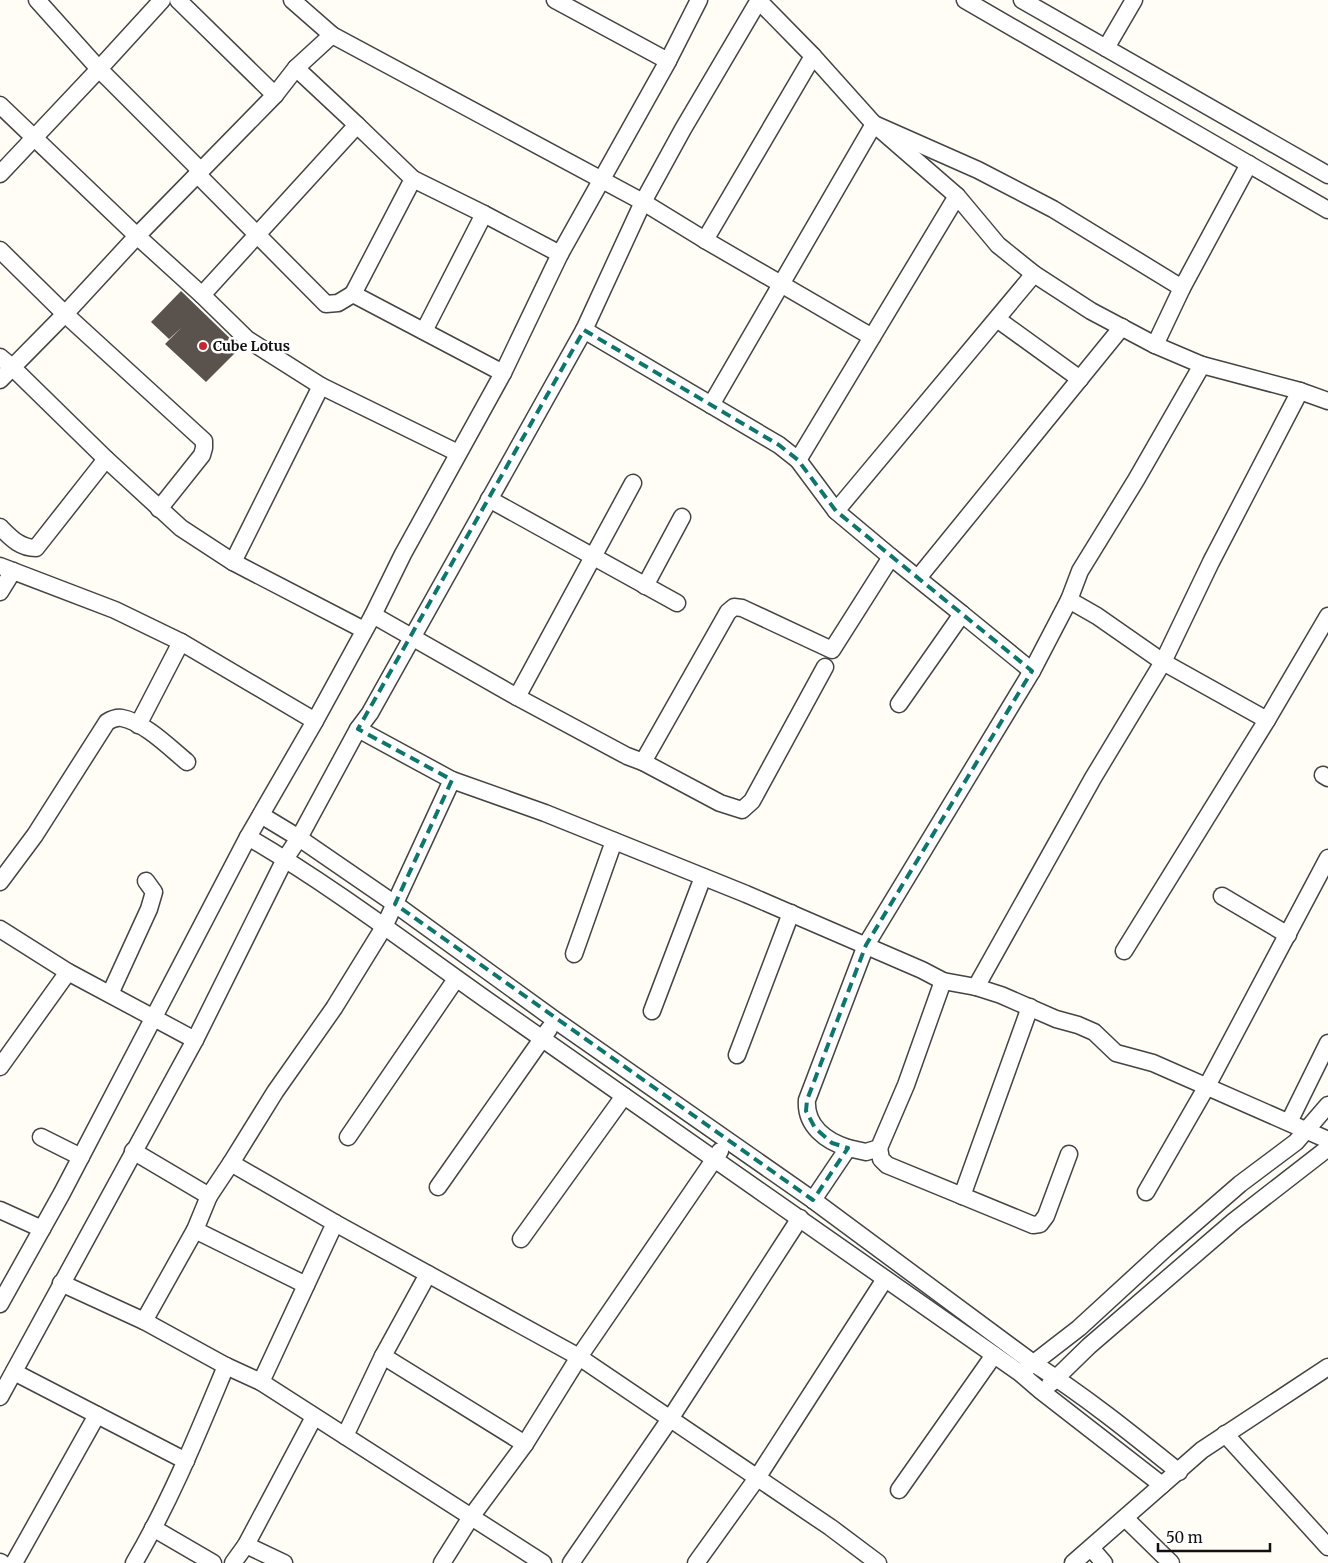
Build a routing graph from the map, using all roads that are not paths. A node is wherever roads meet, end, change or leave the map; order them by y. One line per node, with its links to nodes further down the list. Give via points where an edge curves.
1 (37, 0): 16 (street)
2 (162, 0): 16 (street)
3 (178, 0): 17 (street)
4 (292, 0): 11 (street)
5 (555, 0): 14 (street)
6 (699, 0): 14 (street)
7 (965, 0): 22 (street)
8 (1022, 0): 12 (street)
9 (1134, 0): 12 (street)
10 (759, 1): 13 (street); 29 (street)
11 (332, 35): 15 (street); 27 (street)
12 (1106, 48): 25 (street)
13 (813, 56): 19 (street); 34 (street)
14 (668, 61): 27 (street)
15 (296, 68): 17 (street); 20 (street)
16 (99, 69): 21 (street); 23 (street)
17 (275, 95): 23 (street)
18 (0, 105): 21 (street)
19 (874, 124): 28 (street); 38 (street); 39 (street, via 978,170 1053,209)
20 (357, 125): 26 (street); 32 (street)
21 (34, 138): 24 (street); 33 (street)
22 (1250, 164): 30 (street); 39 (street)
23 (199, 172): 32 (street); 33 (street)
24 (0, 174)
25 (1328, 175)
26 (413, 179): 31 (street); 40 (street)
27 (601, 180): 29 (street); 36 (street)
28 (957, 196): 37 (street, via 998,245); 47 (street)
29 (643, 202): 34 (street); 45 (street)
30 (1328, 210)
31 (484, 214): 36 (street); 46 (street)
32 (258, 235): 40 (street, via 326,304 338,303); 41 (street)
33 (137, 236): 41 (street); 42 (street)
34 (705, 240): 38 (street)
35 (0, 250): 42 (street)
36 (560, 254): 51 (street)
37 (1034, 274): 43 (street); 44 (street)
38 (781, 284): 47 (street); 57 (street)
39 (1182, 288): 48 (street)
40 (353, 294): 46 (street)
41 (202, 295): 54 (street, via 247,339)
42 (65, 314): 49 (street); 63 (street, via 204,441 202,455)
43 (997, 319): 52 (street); 64 (street)
44 (1122, 327): 48 (street); 52 (street)
45 (584, 330): 57 (street); 62 (street)
46 (424, 331): 51 (street)
47 (872, 337): 60 (street)
48 (1154, 345): 50 (street)
49 (6, 362): 53 (street); 59 (street)
50 (1202, 365): 55 (street); 74 (street, via 1080,571)
51 (503, 373): 58 (street)
52 (1080, 379): 71 (street)
53 (0, 380)
54 (320, 386): 58 (street); 69 (street)
55 (1300, 391): 56 (street); 82 (street)
56 (1328, 401)
57 (712, 405): 60 (street)
58 (458, 453): 77 (street)
59 (106, 459): 63 (street); 66 (street, via 36,548 16,543)
60 (798, 460): 64 (street)
61 (633, 484): 68 (street)
62 (488, 499): 68 (street); 80 (street)
63 (159, 509): 69 (street, via 181,528)
64 (836, 511): 67 (street)
65 (682, 517): 72 (street)
66 (0, 527)
67 (891, 557): 71 (street); 92 (street, via 832,650 734,607 728,612)
68 (592, 558): 72 (street); 85 (street)
69 (233, 562): 79 (street)
70 (6, 568): 73 (street); 81 (street, via 115,610)
71 (918, 578): 76 (street)
72 (645, 586): 75 (street)
73 (0, 592)
74 (1069, 600): 82 (street); 84 (street)
75 (677, 603)
76 (962, 614): 84 (street); 86 (street)
77 (373, 615): 79 (street); 80 (street)
78 (1328, 616): 87 (street)
79 (364, 630): 88 (street)
80 (412, 637): 85 (street); 90 (street)
81 (181, 642): 88 (street); 89 (street)
82 (1163, 662): 87 (street); 115 (street, via 1093,778)
83 (825, 667): 92 (street, via 752,802 742,810 720,803)
84 (1032, 671): 109 (street)
85 (517, 697): 92 (street)
86 (899, 704)
87 (1267, 720): 110 (street)
88 (315, 721): 94 (street)
89 (138, 725): 91 (street); 102 (street, via 122,718 107,722 35,835)
90 (358, 729): 93 (street); 96 (street)
91 (187, 762)
92 (643, 762)
93 (452, 780): 97 (street); 104 (street)
94 (260, 815): 95 (street); 96 (street)
95 (248, 837): 98 (street); 119 (street)
96 (299, 838): 98 (street); 104 (street)
97 (614, 841): 100 (street); 111 (street)
98 (285, 858): 106 (street); 122 (street)
99 (1328, 858): 108 (street)
100 (703, 877): 105 (street); 118 (street)
101 (146, 881): 116 (street, via 154,892)
102 (0, 882)
103 (1222, 896): 108 (street)
104 (395, 904): 106 (street); 120 (street)
105 (791, 913): 109 (street); 124 (street)
106 (384, 927): 113 (street); 142 (street)
107 (0, 929): 112 (street)
108 (1288, 935): 126 (street)
109 (866, 946): 114 (street); 135 (street, via 806,1100 806,1111 815,1128 832,1143)
110 (1124, 951)
111 (574, 954)
112 (68, 972): 116 (street); 125 (street)
113 (456, 979): 121 (street); 131 (street)
114 (943, 982): 115 (street); 136 (street, via 906,1085)
115 (976, 986): 117 (street)
116 (110, 994): 119 (street)
117 (1030, 1008): 126 (street, via 1094,1032 1116,1053 1154,1062); 146 (street)
118 (652, 1011)
119 (154, 1018): 122 (street); 140 (street)
120 (555, 1020): 121 (street); 133 (street)
121 (542, 1038): 127 (street); 143 (street)
122 (194, 1040): 138 (street)
123 (1328, 1043): 129 (street)
124 (737, 1055)
125 (0, 1067)
126 (1207, 1086): 129 (street); 144 (street)
127 (624, 1096): 141 (street); 153 (street)
128 (1328, 1105): 130 (street)
129 (1289, 1122): 130 (street)
130 (1307, 1130): 134 (street); 163 (street, via 1165,1249 1080,1328)
131 (348, 1137)
132 (41, 1138): 140 (street)
133 (727, 1140): 141 (street); 147 (street)
134 (1328, 1140)
135 (848, 1148): 136 (street, via 866,1152); 147 (street)
136 (879, 1148): 146 (street, via 881,1158 888,1165)
137 (1328, 1148): 168 (street, via 1234,1221 1089,1346)
138 (133, 1151): 145 (street); 156 (street)
139 (1069, 1154): 146 (street, via 1040,1224 1033,1225)
140 (81, 1158): 151 (street)
141 (714, 1160): 149 (street); 162 (street)
142 (231, 1163): 145 (street); 150 (street)
143 (438, 1188)
144 (1146, 1192)
145 (209, 1196): 152 (street)
146 (962, 1196)
147 (813, 1200): 163 (street)
148 (0, 1210): 151 (street)
149 (800, 1218): 155 (street); 174 (street)
150 (335, 1223): 154 (street); 157 (street)
151 (42, 1230): 158 (street)
152 (195, 1230): 157 (street); 159 (street)
153 (522, 1239)
154 (428, 1274): 161 (street); 162 (street)
155 (885, 1279): 160 (street); 180 (street)
156 (61, 1283): 159 (street); 166 (street)
157 (306, 1285): 169 (street)
158 (0, 1304)
159 (144, 1321): 164 (street)
160 (994, 1355): 167 (street); 182 (street)
161 (383, 1356): 176 (street); 177 (street)
162 (579, 1357): 174 (street); 177 (street)
163 (1033, 1363): 167 (street); 168 (street)
164 (226, 1366): 169 (street); 178 (street)
165 (1328, 1366): 175 (street)
166 (14, 1372): 171 (street); 172 (street)
167 (1020, 1373): 170 (street)
168 (1057, 1378): 170 (street); 179 (street)
169 (261, 1382): 173 (street)
170 (1041, 1391): 181 (street)
171 (0, 1397)
172 (97, 1415): 178 (street); 189 (street)
173 (314, 1417): 176 (street); 186 (street)
174 (670, 1419): 180 (street); 196 (street)
175 (1225, 1434): 179 (street); 187 (street)
176 (345, 1436): 183 (street)
177 (525, 1444): 183 (street)
178 (186, 1461): 185 (street)
179 (1179, 1472): 181 (street)
180 (757, 1478): 197 (street); 198 (street, via 830,1526)
181 (1162, 1485): 184 (street)
182 (899, 1490)
183 (471, 1517): 194 (street); 195 (street)
184 (1125, 1518): 188 (street); 201 (street)
185 (153, 1528): 190 (street); 191 (street)
186 (246, 1545): 192 (street); 193 (street)
187 (1328, 1547)
188 (1090, 1548): 199 (street); 200 (street)
189 (14, 1563)
190 (134, 1563)
191 (213, 1563)
192 (233, 1563)
193 (284, 1563)
194 (442, 1563)
195 (543, 1563)
196 (571, 1563)
197 (696, 1563)
198 (878, 1563)
199 (1073, 1563)
200 (1104, 1563)
201 (1171, 1563)

